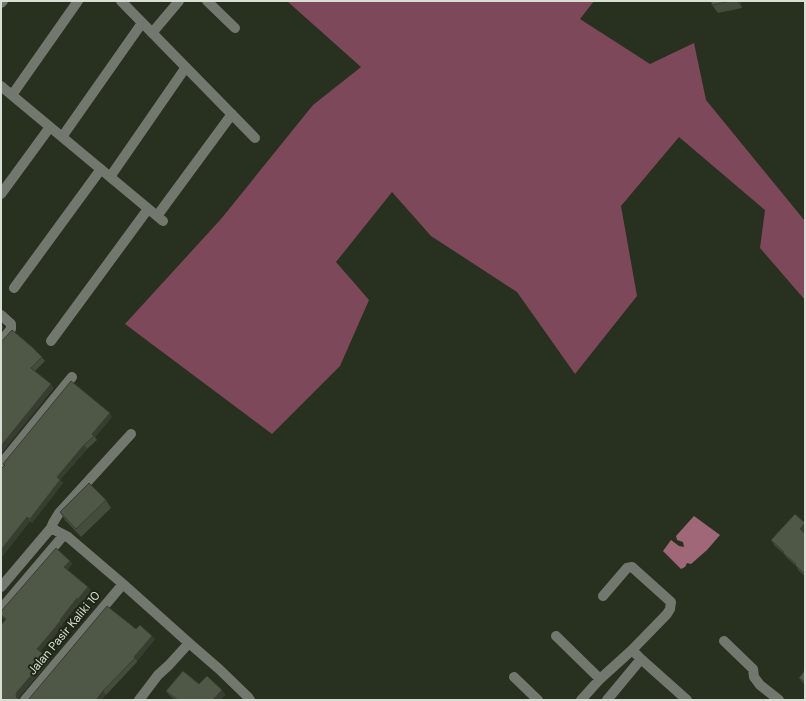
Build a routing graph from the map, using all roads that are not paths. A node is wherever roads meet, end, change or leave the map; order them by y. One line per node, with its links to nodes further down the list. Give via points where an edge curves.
1 (78, 1): 10 (street)
2 (121, 1): 5 (street)
3 (179, 1): 7 (street)
4 (207, 1): 6 (street)
5 (142, 23): 7 (street); 13 (street)
6 (235, 28)
7 (152, 33): 8 (street)
8 (186, 67): 11 (street); 16 (street)
9 (1, 86): 10 (street)
10 (12, 95): 12 (street)
11 (232, 114): 14 (street); 18 (street, via 160,219)
12 (50, 127): 13 (street); 17 (street)
13 (62, 137): 15 (street)
14 (255, 138)
15 (101, 169): 16 (street); 19 (street)
16 (110, 177): 18 (street)
17 (1, 194)
18 (148, 209): 22 (street)
19 (14, 288)
20 (1, 315): 21 (street, via 11,324 11,329)
21 (1, 341)
22 (51, 341)
23 (72, 377): 25 (street)
24 (131, 434): 26 (street, via 59,513)
25 (1, 464)
26 (51, 528): 27 (street); 29 (street)
27 (64, 536): 28 (street); 31 (street)
28 (123, 584): 34 (street); 41 (street, Jalan Pasir Kaliki 10)
29 (1, 587)
30 (603, 596): 35 (street, via 627,568 632,568 670,602 667,614)
31 (1, 609)
32 (556, 636): 38 (street)
33 (724, 641): 46 (street, via 753,669 754,677 760,685)
34 (189, 643): 39 (street); 42 (street, via 158,675)
35 (632, 650): 36 (street); 38 (street)
36 (641, 659): 40 (street); 45 (street)
37 (514, 677): 43 (street)
38 (600, 679): 44 (street)
39 (248, 699)
40 (685, 699)
41 (25, 700)
42 (139, 700)
43 (538, 700)
44 (581, 700)
45 (607, 700)
46 (779, 700)

